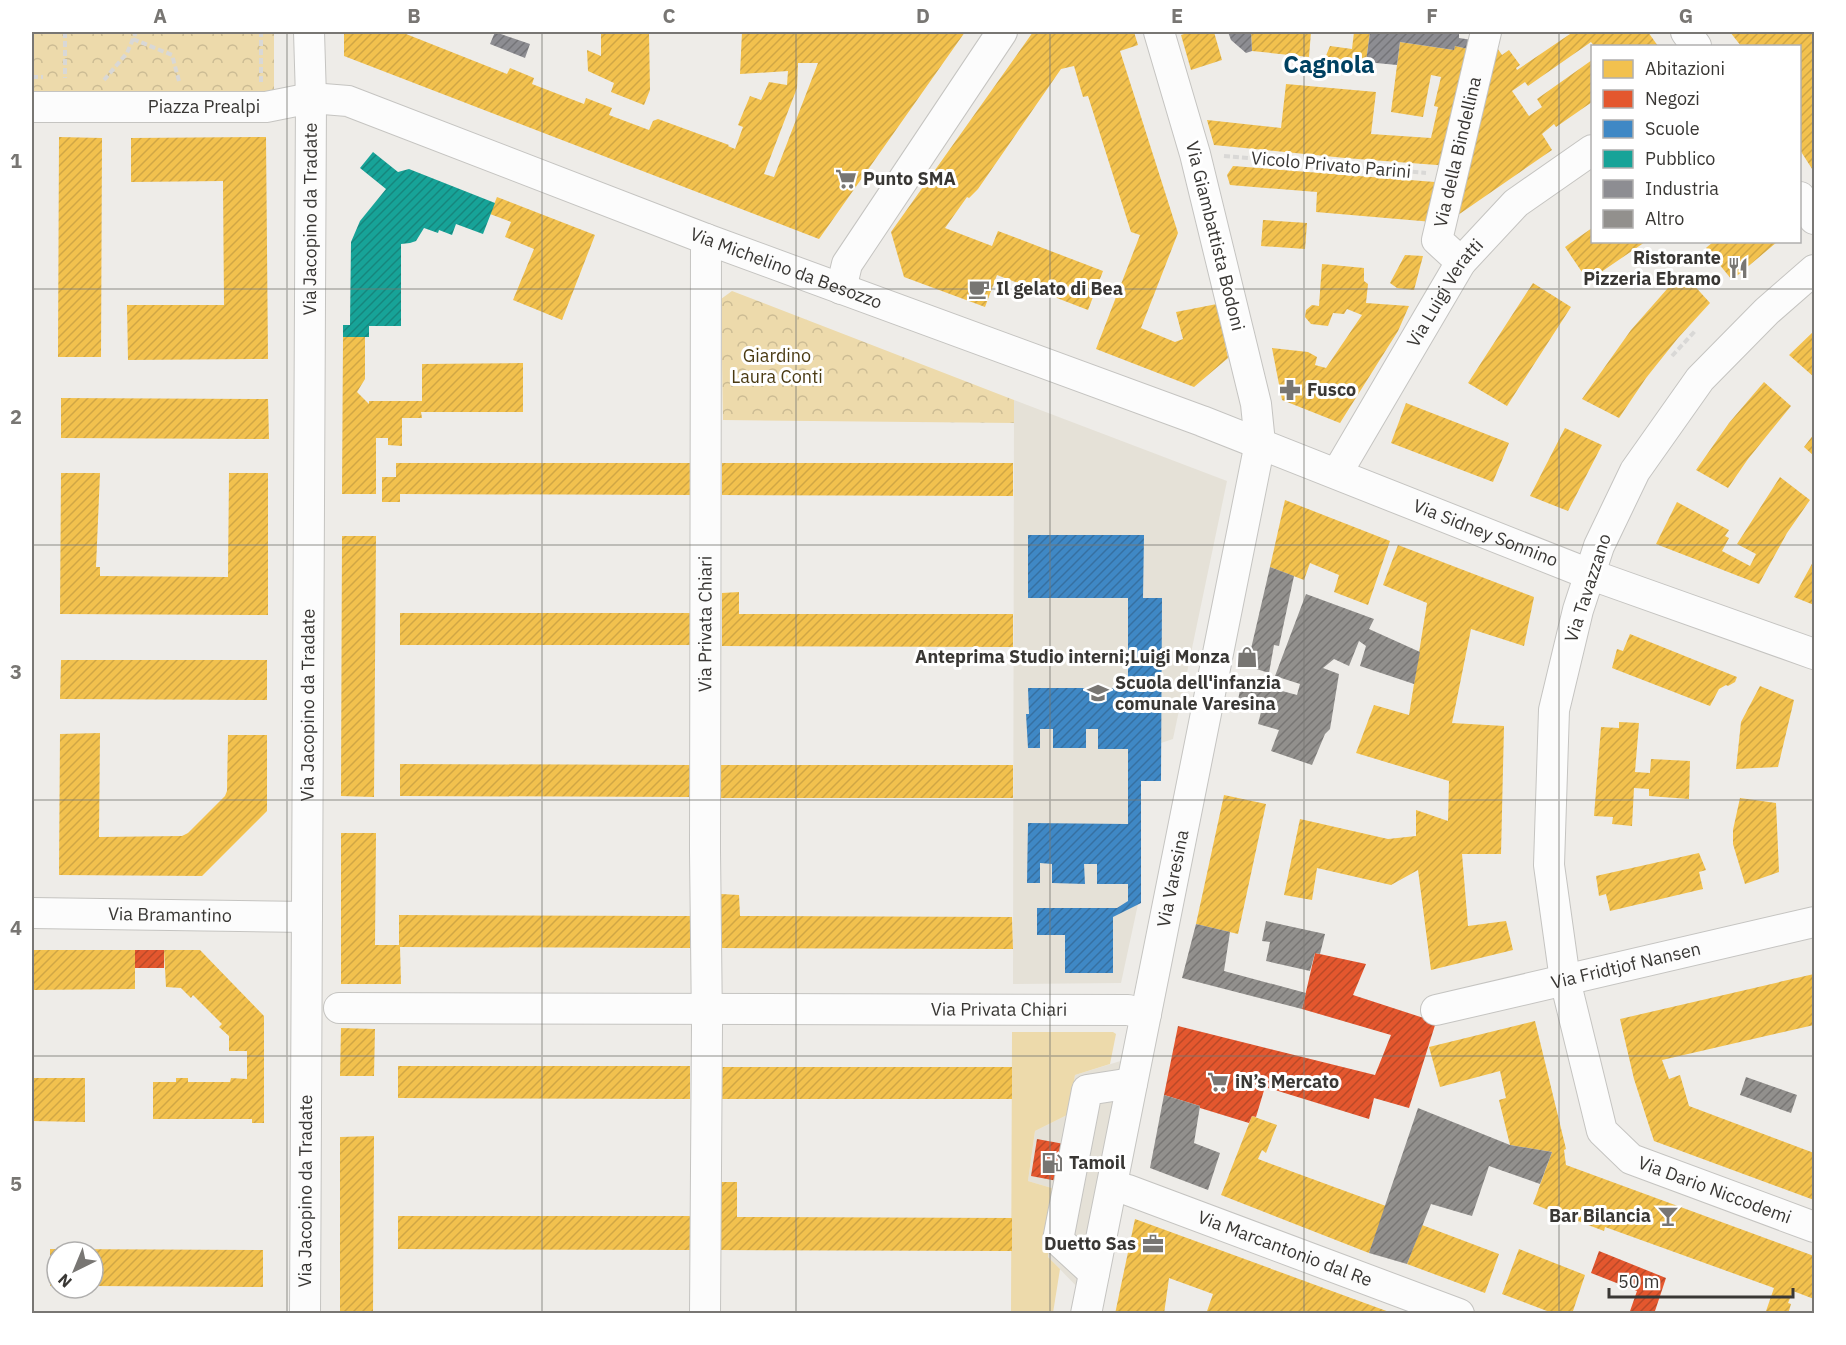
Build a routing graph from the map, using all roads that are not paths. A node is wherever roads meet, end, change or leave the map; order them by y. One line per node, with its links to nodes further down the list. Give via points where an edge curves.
1 (309, 32): 7 (street)
2 (1002, 32): 15 (street, via 847,264)
3 (1159, 32): 16 (street, Via Giambattista Bodoni, via 1195,154 1256,404)
4 (1486, 32): 13 (street, Via della Bindellina, via 1437,240)
5 (1686, 32): 6 (street)
6 (1695, 45)
7 (311, 98): 8 (street, Piazza Prealpi, via 266,107); 12 (street, Via Michelino da Besozzo, via 348,101); 21 (street, Via Jacopino da Tradate)
8 (32, 107)
9 (1591, 151): 13 (street, Via Luigi Veratti, via 1516,203)
10 (1801, 198): 11 (street)
11 (1815, 219)
12 (706, 239): 15 (street, Via Michelino da Besozzo); 25 (street, Via Privata Chiari)
13 (1461, 262): 17 (street, Via Luigi Veratti)
14 (1815, 270): 18 (street, Via Tavazzano, via 1767,311 1700,379 1635,471)
15 (841, 289): 16 (street, Via Michelino da Besozzo)
16 (1260, 443): 17 (street, Via Sidney Sonnino); 27 (street, Via Varesina)
17 (1337, 473): 18 (street, Via Sidney Sonnino)
18 (1589, 574): 19 (street, Via Sidney Sonnino); 23 (street, Via Tavazzano, via 1554,710 1549,865)
19 (1815, 654)
20 (32, 914): 21 (street, Via Bramantino)
21 (307, 917): 32 (street, Via Jacopino da Tradate)
22 (1815, 922): 23 (street, Via Fridtjof Nansen)
23 (1565, 980): 26 (street, Via Fridtjof Nansen); 30 (street, Via Dario Niccodemi, via 1602,1131 1631,1159)
24 (339, 1008): 25 (street, Via Privata Chiari)
25 (707, 1009): 27 (street, Via Privata Chiari); 33 (street, Via Privata Chiari)
26 (1436, 1010)
27 (1137, 1012): 28 (street, Via Varesina)
28 (1132, 1083): 29 (street, Via Varesina); 31 (street, via 1087,1090 1058,1240)
29 (1112, 1186): 31 (street, Via Varesina); 35 (street, Via Marcantonio dal Re)
30 (1815, 1227)
31 (1094, 1273): 34 (street, Via Varesina)
32 (305, 1314)
33 (705, 1314)
34 (1086, 1314)
35 (1459, 1314)

